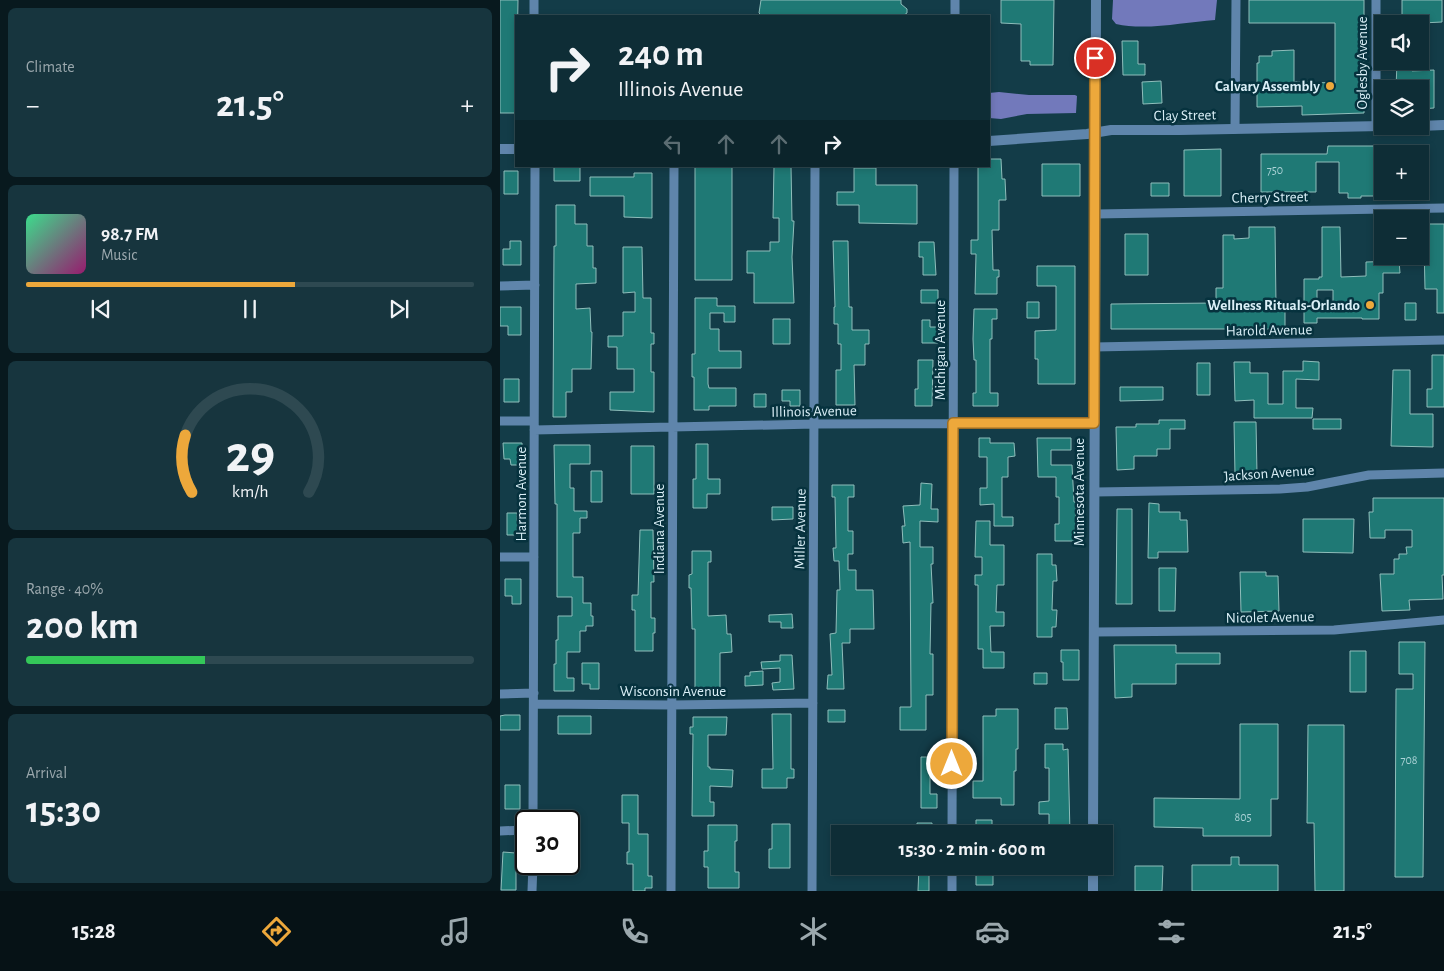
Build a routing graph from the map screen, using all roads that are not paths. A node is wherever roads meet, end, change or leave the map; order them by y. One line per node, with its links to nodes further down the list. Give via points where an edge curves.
1 (534, 0): 6 (street)
2 (955, 0): 7 (street)
3 (1096, 0): 13 (street, Minnesota Avenue)
4 (1236, 0): 12 (street)
5 (1376, 0): 8 (street, Oglesby Avenue)
6 (534, 15)
7 (955, 15)
8 (1378, 80)
9 (1444, 125): 11 (street)
10 (1374, 126): 12 (street, Clay Street)
11 (1429, 126)
12 (1235, 129): 13 (street, Clay Street, via 1111,130)
13 (1095, 133): 14 (street, Clay Street); 22 (street, Minnesota Avenue)
14 (990, 141)
15 (500, 149): 16 (street)
16 (515, 149)
17 (534, 167): 23 (street, Harmon Avenue)
18 (674, 167): 32 (street, Indiana Avenue)
19 (815, 167): 30 (street, Miller Avenue)
20 (954, 167): 28 (street, Michigan Avenue)
21 (1444, 208): 22 (street, Cherry Street)
22 (1096, 214): 26 (street, Minnesota Avenue)
23 (534, 285): 24 (street); 31 (street, Harmon Avenue)
24 (500, 286)
25 (1444, 340): 26 (street, Harold Avenue)
26 (1094, 347): 29 (street, Minnesota Avenue)
27 (500, 421): 31 (street, Illinois Avenue)
28 (953, 423): 29 (street, Illinois Avenue); 30 (street, Illinois Avenue); 45 (street, Michigan Avenue)
29 (1094, 423): 34 (street, Minnesota Avenue)
30 (815, 424): 32 (street, Illinois Avenue); 41 (street, Miller Avenue)
31 (534, 425): 32 (street, Illinois Avenue); 35 (street, Harmon Avenue)
32 (673, 428): 43 (street, Indiana Avenue)
33 (1444, 473): 34 (street, Jackson Avenue, via 1369,475 1280,489)
34 (1095, 492): 38 (street, Minnesota Avenue)
35 (534, 556): 36 (street); 39 (street, Harmon Avenue)
36 (500, 557)
37 (1444, 620): 38 (street, Nicolet Avenue, via 1334,630)
38 (1095, 632): 46 (street, Minnesota Avenue)
39 (534, 693): 40 (street); 42 (street, Harmon Avenue)
40 (500, 694)
41 (813, 703): 43 (street, Wisconsin Avenue); 54 (street, Miller Avenue)
42 (534, 704): 43 (street, Wisconsin Avenue); 44 (street, Harmon Avenue)
43 (672, 705): 53 (street, Indiana Avenue)
44 (533, 810)
45 (952, 825)
46 (1093, 825)
47 (515, 830): 48 (street)
48 (500, 831)
49 (533, 875): 52 (street)
50 (952, 875): 55 (street)
51 (1093, 875): 56 (street)
52 (532, 891)
53 (671, 891)
54 (812, 891)
55 (952, 891)
56 (1093, 891)

